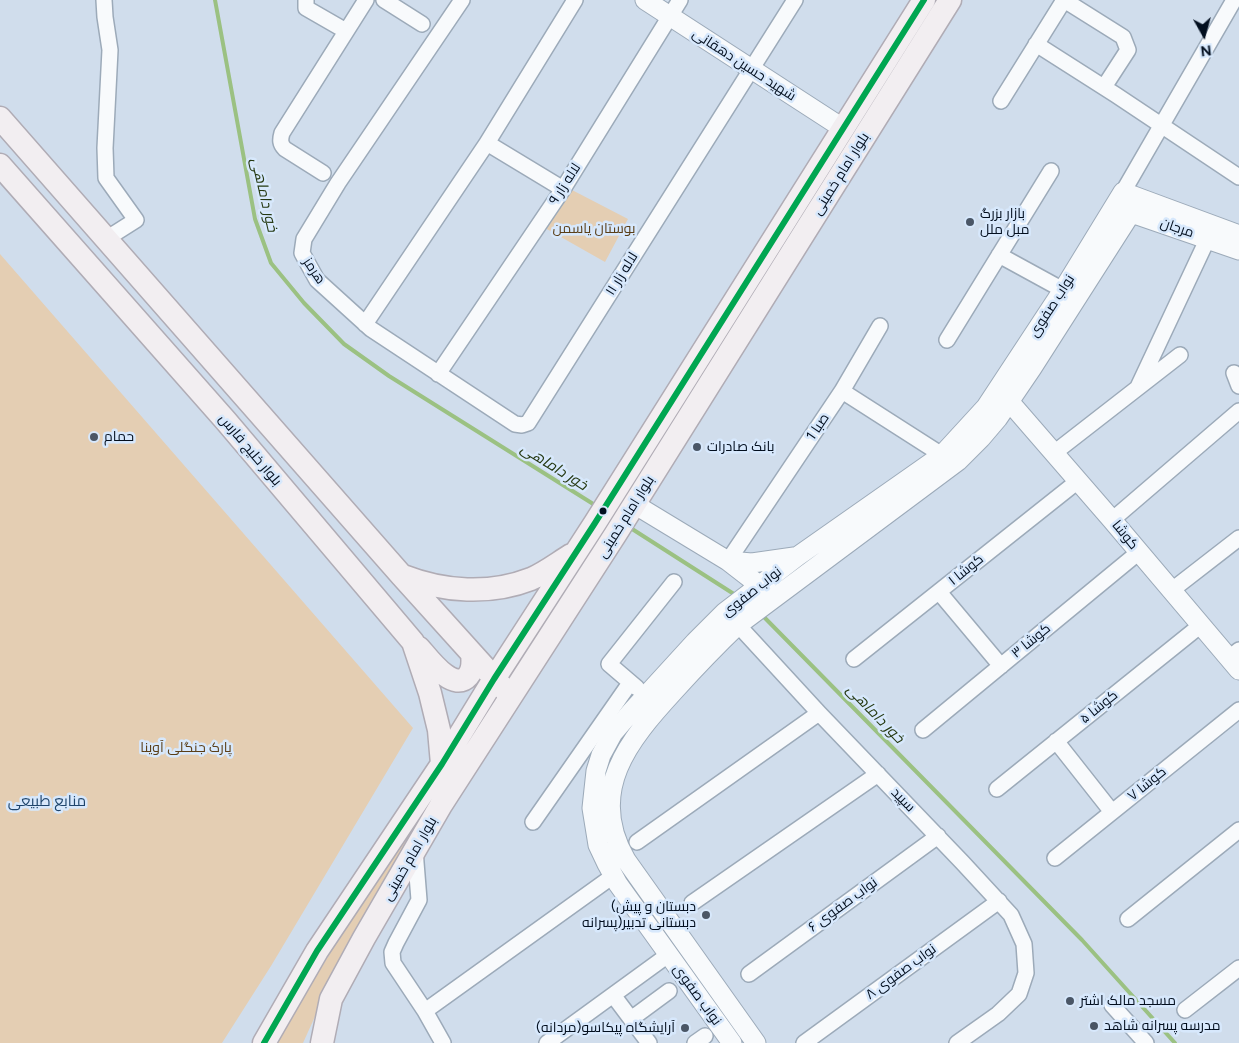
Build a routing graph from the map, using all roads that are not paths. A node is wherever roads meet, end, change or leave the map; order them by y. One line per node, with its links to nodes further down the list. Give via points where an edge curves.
1 (104, 0): 33 (street, via 110,50 106,178 136,220)
2 (306, 0): 16 (street, via 306,8)
3 (366, 0): 16 (street)
4 (384, 0): 15 (street)
5 (462, 0): 37 (street, هرمز, via 338,183 304,239 302,253 317,280)
6 (575, 0): 24 (street)
7 (645, 0): 14 (street, شهید حسین دهقانی)
8 (680, 0): 14 (street, لاله زار ۹)
9 (795, 0): 18 (street, لاله زار ۱۱)
10 (924, 0): 23 (main road, بلوار امام خمینی)
11 (950, 0): 50 (main road, بلوار امام خمینی)
12 (1064, 0): 17 (street); 19 (street, via 1123,36 1128,50)
13 (1234, 0): 22 (street)
14 (669, 16): 18 (street, شهید حسین دهقانی); 29 (street, لاله زار ۹)
15 (422, 24)
16 (346, 31): 27 (street, via 280,140 285,149)
17 (1036, 44): 19 (street); 20 (street)
18 (751, 70): 23 (street, شهید حسین دهقانی); 46 (street, لاله زار ۱۱, via 528,423)
19 (1110, 91): 22 (street)
20 (1001, 101)
21 (0, 118): 33 (main road)
22 (1161, 126): 28 (street); 30 (street)
23 (844, 129): 53 (main road, بلوار امام خمینی)
24 (486, 143): 29 (street); 37 (street)
25 (0, 165): 65 (main road, بلوار خلیج فارس, via 226,421)
26 (1051, 171): 35 (street)
27 (323, 173)
28 (1239, 177)
29 (563, 189): 41 (street, لاله زار ۹)
30 (1127, 203): 31 (street, مرجان); 32 (street, مرجان); 36 (street, نواب صفوی); 44 (street, نواب صفوی)
31 (1236, 229)
32 (1208, 238): 34 (street, مرجان); 42 (street)
33 (106, 239): 57 (main road)
34 (1239, 250)
35 (999, 255): 36 (street); 39 (street)
36 (1063, 290): 44 (street, نواب صفوی)
37 (366, 324): 41 (street, هرمز)
38 (880, 326): 43 (street, صبا 1)
39 (947, 340)
40 (1180, 355): 42 (street)
41 (438, 374): 46 (street, هرمز, via 515,424)
42 (1138, 387): 47 (street)
43 (842, 391): 48 (street); 56 (street, صبا 1)
44 (1004, 395): 47 (street, کوشا); 48 (street, نواب صفوی, via 986,407); 62 (street, نواب صفوی, via 986,432 958,461)
45 (1239, 411): 51 (street)
46 (522, 425)
47 (1054, 452): 49 (street, کوشا)
48 (942, 455): 55 (street, نواب صفوی)
49 (1078, 481): 51 (street, کوشا); 61 (street, کوشا ۱)
50 (631, 508): 56 (street); 73 (main road, بلوار امام خمینی)
51 (1112, 520): 54 (street, کوشا)
52 (1239, 538): 60 (street)
53 (576, 552): 57 (main road, via 533,578 502,588 481,590 435,586); 70 (main road, بلوار امام خمینی)
54 (1139, 552): 60 (street, کوشا); 69 (street, کوشا ۳)
55 (798, 556): 56 (street, via 752,563); 59 (street, نواب صفوی)
56 (728, 560): 59 (street)
57 (402, 576): 66 (main road)
58 (674, 582): 71 (street, via 609,664)
59 (757, 587): 62 (street); 63 (street, نواب صفوی)
60 (1172, 590): 64 (street, کوشا)
61 (939, 592): 67 (street, کوشا ۱); 69 (street)
62 (772, 600): 63 (street, نواب صفوی)
63 (735, 616): 72 (street, نواب صفوی, via 694,642); 75 (street, سپید); 92 (street, نواب صفوی, via 708,654 645,723 627,750 611,791 612,825 618,846)
64 (1201, 625): 68 (street, کوشا); 77 (street, کوشا ۵)
65 (413, 642): 66 (main road, via 452,680 462,680 468,675); 78 (main road, بلوار خلیج فارس, via 439,730)
66 (472, 654): 70 (main road)
67 (854, 660)
68 (1236, 660)
69 (1001, 666): 76 (street, کوشا ۳)
70 (494, 679): 73 (main road); 78 (main road, بلوار امام خمینی)
71 (630, 683): 72 (street); 82 (street)
72 (646, 696): 88 (street, نواب صفوی, via 608,741 596,771 592,808 594,826 598,845)
73 (512, 697): 86 (main road, بلوار امام خمینی)
74 (1239, 710): 81 (street, کوشا ۷)
75 (819, 713): 79 (street, سپید); 85 (street)
76 (923, 730)
77 (1056, 740): 80 (street, کوشا ۵); 81 (street)
78 (442, 764): 104 (main road, بلوار امام خمینی, via 317,951)
79 (878, 774): 84 (street, سپید); 90 (street)
80 (997, 789)
81 (1112, 812): 87 (street, کوشا ۷)
82 (532, 822)
83 (1239, 830): 91 (street)
84 (938, 836): 89 (street, سپید); 95 (street, نواب صفوی ۶)
85 (638, 842)
86 (415, 850): 98 (main road, بلوار امام خمینی); 101 (street, via 419,900 392,952 393,963)
87 (1055, 858)
88 (613, 876): 93 (street, نواب صفوی); 101 (street)
89 (999, 902): 103 (street, سپید, via 1011,914 1024,944 1026,973 1019,994); 112 (street, نواب صفوی ۸)
90 (692, 903)
91 (1128, 919)
92 (685, 942): 93 (street); 111 (street, نواب صفوی)
93 (668, 955): 97 (street); 110 (street, نواب صفوی)
94 (1239, 968): 100 (street)
95 (749, 974)
96 (669, 991): 102 (street)
97 (614, 994): 102 (street); 108 (street)
98 (331, 999): 105 (main road); 106 (main road, بلوار امام خمینی)
99 (1112, 1005): 113 (street)
100 (1185, 1010)
101 (425, 1011): 107 (street)
102 (630, 1019): 109 (street)
103 (965, 1041)
104 (264, 1043)
105 (312, 1043)
106 (322, 1043)
107 (443, 1043)
108 (547, 1043)
109 (649, 1043)
110 (732, 1043)
111 (756, 1043)
112 (804, 1043)
113 (1146, 1043)

